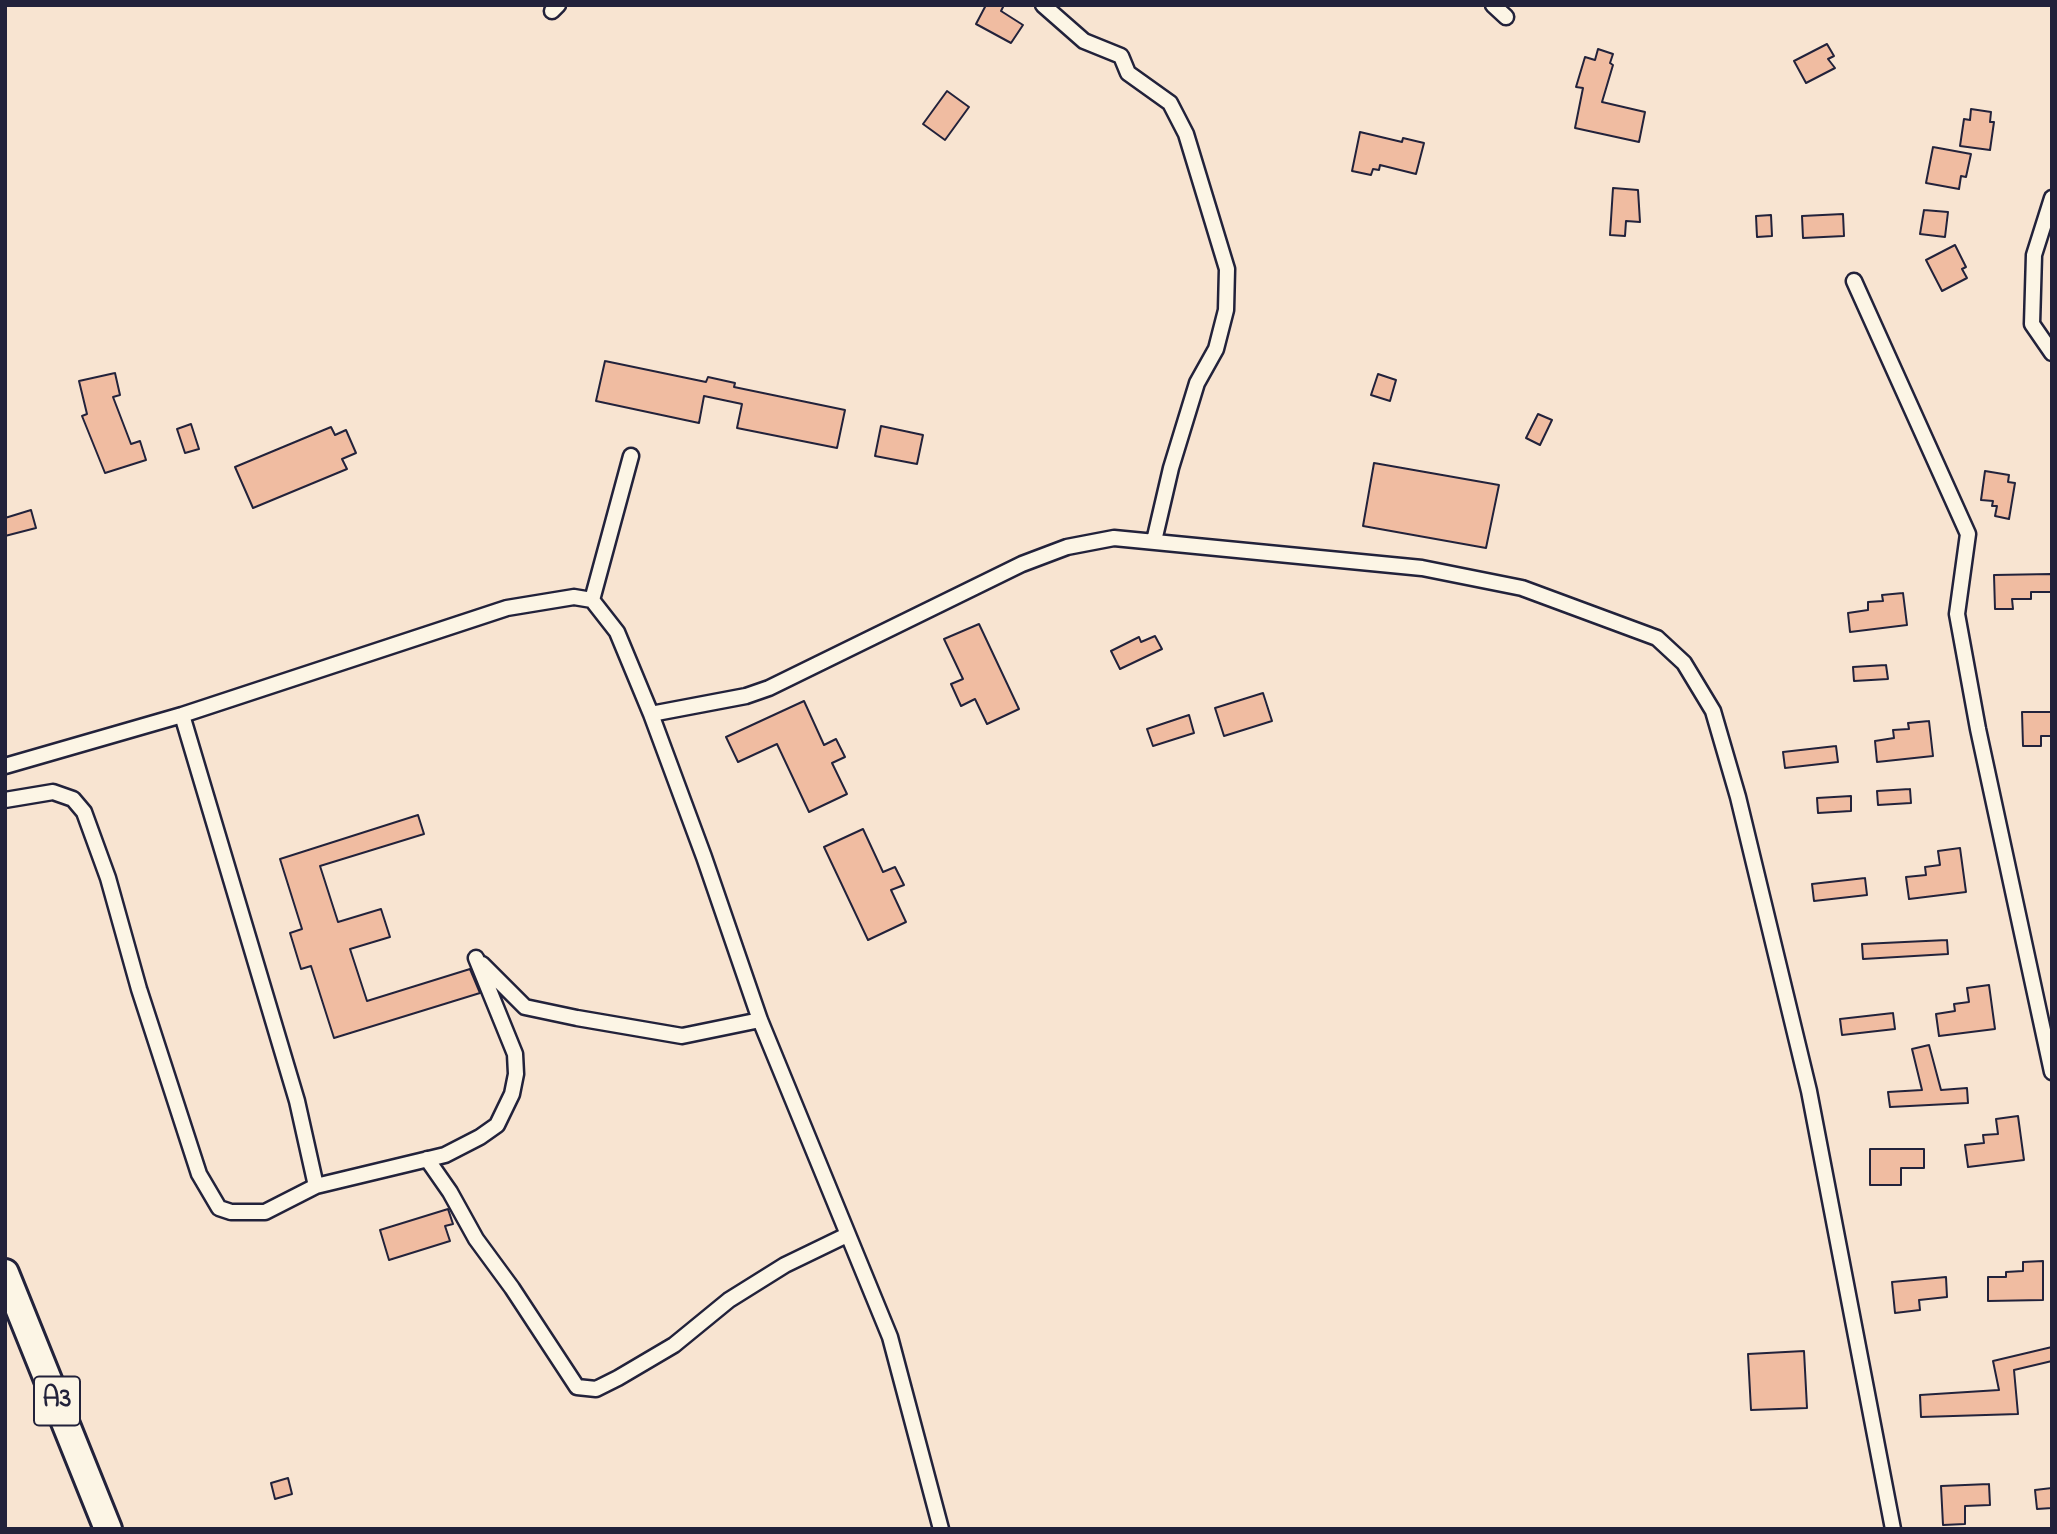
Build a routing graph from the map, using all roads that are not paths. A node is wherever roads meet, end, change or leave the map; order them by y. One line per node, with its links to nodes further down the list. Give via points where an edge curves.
1 (1043, 5): 8 (street, via 1084,40 1121,56 1128,74 1170,103 1186,134 1227,269 1226,310 1216,349 1197,383)
2 (1493, 5): 3 (street)
3 (1506, 17)
4 (2052, 198): 6 (street, via 2034,255 2032,324)
5 (1854, 281): 15 (street, via 1968,534 1957,614)
6 (2052, 353)
7 (631, 456): 9 (street)
8 (1154, 541): 10 (street, via 1114,538 1067,547 1022,564 769,688); 22 (street, via 1422,568 1522,588 1657,638 1691,673 1713,711 1738,797 1809,1091)
9 (592, 600): 10 (street, via 617,632); 11 (street, via 574,597 507,608)
10 (650, 714): 14 (street)
11 (183, 715): 12 (street); 17 (street, via 297,1101)
12 (5, 766)
13 (5, 800): 17 (street, via 53,792 73,799 84,812 199,1174 219,1208 265,1212)
14 (760, 1020): 16 (street, via 682,1036 525,1007 476,958 515,1055 514,1084 497,1125); 18 (street)
15 (2052, 1072)
16 (427, 1159): 17 (street); 18 (street, via 577,1387 596,1389 618,1378 674,1345 729,1300 785,1265)
17 (316, 1186)
18 (847, 1235): 21 (street, via 890,1337)
19 (5, 1273): 20 (highway, A3)
20 (108, 1529)
21 (941, 1529)
22 (1893, 1529)

